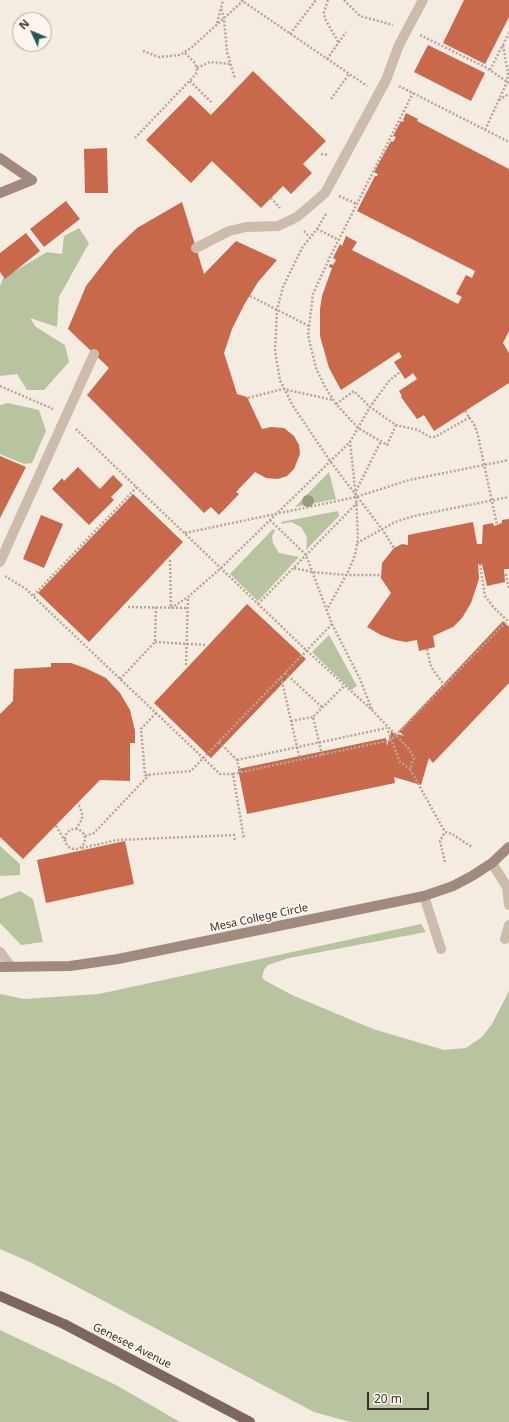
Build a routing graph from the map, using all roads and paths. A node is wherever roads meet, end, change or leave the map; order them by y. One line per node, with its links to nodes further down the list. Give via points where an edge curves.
1 (223, 0): 7 (path)
2 (243, 0): 8 (path); 13 (path)
3 (316, 0): 13 (path)
4 (328, 0): 14 (path, via 324,12 325,19)
5 (345, 0): 10 (path, via 360,16)
6 (423, 0): 10 (lane)
7 (221, 9): 8 (path); 9 (path)
8 (224, 18): 9 (path); 19 (path)
9 (217, 24): 17 (path)
10 (407, 29): 21 (path); 24 (lane)
11 (346, 32): 14 (path)
12 (509, 33): 15 (path)
13 (290, 34): 18 (path)
14 (339, 43): 18 (path)
15 (503, 45): 21 (path); 27 (path)
16 (143, 51): 17 (path, via 159,57 170,57)
17 (184, 52): 20 (path)
18 (328, 59): 22 (path)
19 (230, 64): 20 (path, via 210,62); 23 (path)
20 (197, 68): 25 (path)
21 (490, 70): 27 (path)
22 (349, 74): 26 (path); 30 (path)
23 (235, 79)
24 (386, 80): 28 (path); 43 (lane, via 325,193 297,217 278,226 246,227 229,231)
25 (190, 81): 32 (path); 34 (path)
26 (361, 82)
27 (508, 83): 31 (path)
28 (413, 93): 33 (path); 39 (path)
29 (509, 94): 31 (path)
30 (331, 99)
31 (499, 100): 33 (path)
32 (212, 103)
33 (485, 130): 35 (path)
34 (135, 138)
35 (509, 142)
36 (0, 158): 37 (street, via 32,180)
37 (0, 193)
38 (348, 200): 39 (path)
39 (357, 204): 42 (path)
40 (329, 208): 41 (path)
41 (318, 229): 42 (path); 45 (path, via 302,248 286,280)
42 (340, 240): 46 (path, via 313,294)
43 (196, 248)
44 (250, 296): 45 (path)
45 (277, 310): 46 (path); 50 (path, via 275,351)
46 (309, 326): 52 (path, via 308,335 316,368)
47 (94, 354): 57 (lane)
48 (400, 372): 54 (path, via 389,381)
49 (0, 386): 57 (path, via 56,410)
50 (284, 389): 51 (path); 52 (path); 63 (path)
51 (248, 398)
52 (334, 400): 53 (path)
53 (336, 404): 54 (path, via 354,391); 59 (path)
54 (370, 408): 58 (path); 59 (path)
55 (465, 410): 56 (path)
56 (470, 417): 58 (path, via 435,437); 64 (path, via 478,436)
57 (65, 418): 65 (path); 80 (lane)
58 (396, 425): 60 (path, via 387,445)
59 (358, 428): 60 (path); 61 (path)
60 (381, 441): 66 (path)
61 (350, 442): 63 (path); 66 (path)
62 (509, 460): 64 (path)
63 (330, 461): 67 (path); 71 (path)
64 (484, 465): 67 (path, via 409,480); 69 (path)
65 (137, 487): 75 (path); 90 (path)
66 (356, 491): 67 (path)
67 (356, 497): 70 (path); 71 (path); 74 (path)
68 (509, 497): 69 (path)
69 (492, 500): 73 (path); 74 (path, via 414,516)
70 (357, 503): 76 (path); 78 (path)
71 (277, 514): 72 (path); 75 (path)
72 (270, 520): 78 (path); 82 (path)
73 (498, 524)
74 (382, 529): 76 (path); 77 (path)
75 (185, 533): 82 (path)
76 (357, 543): 86 (path, via 355,555)
77 (394, 548)
78 (306, 556): 83 (path); 84 (path)
79 (170, 560): 95 (path)
80 (0, 562)
81 (480, 564): 98 (path, via 485,596)
82 (221, 568): 91 (path); 92 (path)
83 (294, 568): 84 (path); 92 (path)
84 (312, 572): 86 (path); 97 (path)
85 (506, 574): 89 (path)
86 (346, 575): 87 (path); 97 (path)
87 (381, 575)
88 (4, 576): 90 (path)
89 (509, 589)
90 (33, 596): 108 (path)
91 (188, 596): 95 (path); 96 (path)
92 (258, 604): 104 (path)
93 (128, 607): 94 (path)
94 (156, 607): 95 (path); 100 (path)
95 (171, 608): 96 (path)
96 (188, 608): 101 (path)
97 (326, 611): 99 (path)
98 (508, 622): 110 (path)
99 (332, 624): 104 (path); 112 (path, via 360,678)
100 (155, 642): 101 (path); 108 (path)
101 (187, 644): 102 (path); 105 (path)
102 (206, 645)
103 (427, 649): 110 (path, via 431,667)
104 (306, 650): 106 (path); 109 (path)
105 (186, 665)
106 (285, 673): 107 (path); 111 (path)
107 (281, 677): 115 (path); 119 (path)
108 (120, 679): 113 (path)
109 (344, 686): 111 (path); 112 (path)
110 (445, 686): 117 (path)
111 (323, 708): 114 (path)
112 (372, 710): 116 (path)
113 (156, 713): 123 (path); 129 (path, via 141,729 144,775)
114 (313, 717): 115 (path); 120 (path)
115 (291, 721): 121 (path)
116 (387, 728): 117 (path); 118 (path); 120 (path)
117 (396, 737): 118 (path); 126 (path, via 413,754)
118 (392, 740): 122 (path); 126 (path, via 400,762)
119 (219, 742): 123 (path); 124 (path)
120 (319, 743): 121 (path); 122 (path)
121 (297, 748): 124 (path); 125 (path)
122 (322, 755): 125 (path)
123 (203, 759): 128 (path, via 220,774); 129 (path, via 191,771)
124 (237, 760): 127 (path)
125 (300, 760): 127 (path)
126 (410, 769): 133 (path)
127 (240, 772): 128 (path)
128 (233, 774): 135 (path)
129 (149, 775): 134 (path, via 94,833)
130 (78, 803): 132 (path, via 82,819)
131 (56, 826): 136 (path)
132 (76, 829): 134 (path); 136 (path, via 66,834)
133 (445, 832): 139 (path); 143 (path, via 440,842)
134 (85, 836): 141 (path, via 86,842)
135 (244, 838)
136 (65, 841): 138 (path)
137 (235, 841): 141 (path, via 234,835 117,842)
138 (68, 847): 141 (path, via 75,850); 142 (path)
139 (472, 847)
140 (509, 847): 144 (street, Mesa College Circle)
141 (82, 848)
142 (72, 853)
143 (445, 862)
144 (492, 863): 145 (street, Mesa College Circle, via 453,886); 146 (lane, via 507,887)
145 (424, 896): 149 (lane); 152 (street, Mesa College Circle, via 118,959 70,966)
146 (509, 905)
147 (509, 924): 148 (lane)
148 (505, 939)
149 (441, 949)
150 (0, 952): 152 (lane)
151 (0, 967): 152 (street, Mesa College Circle)
152 (11, 967)
153 (0, 1296): 154 (main road, Genesee Avenue, via 64,1324)
154 (250, 1422)

